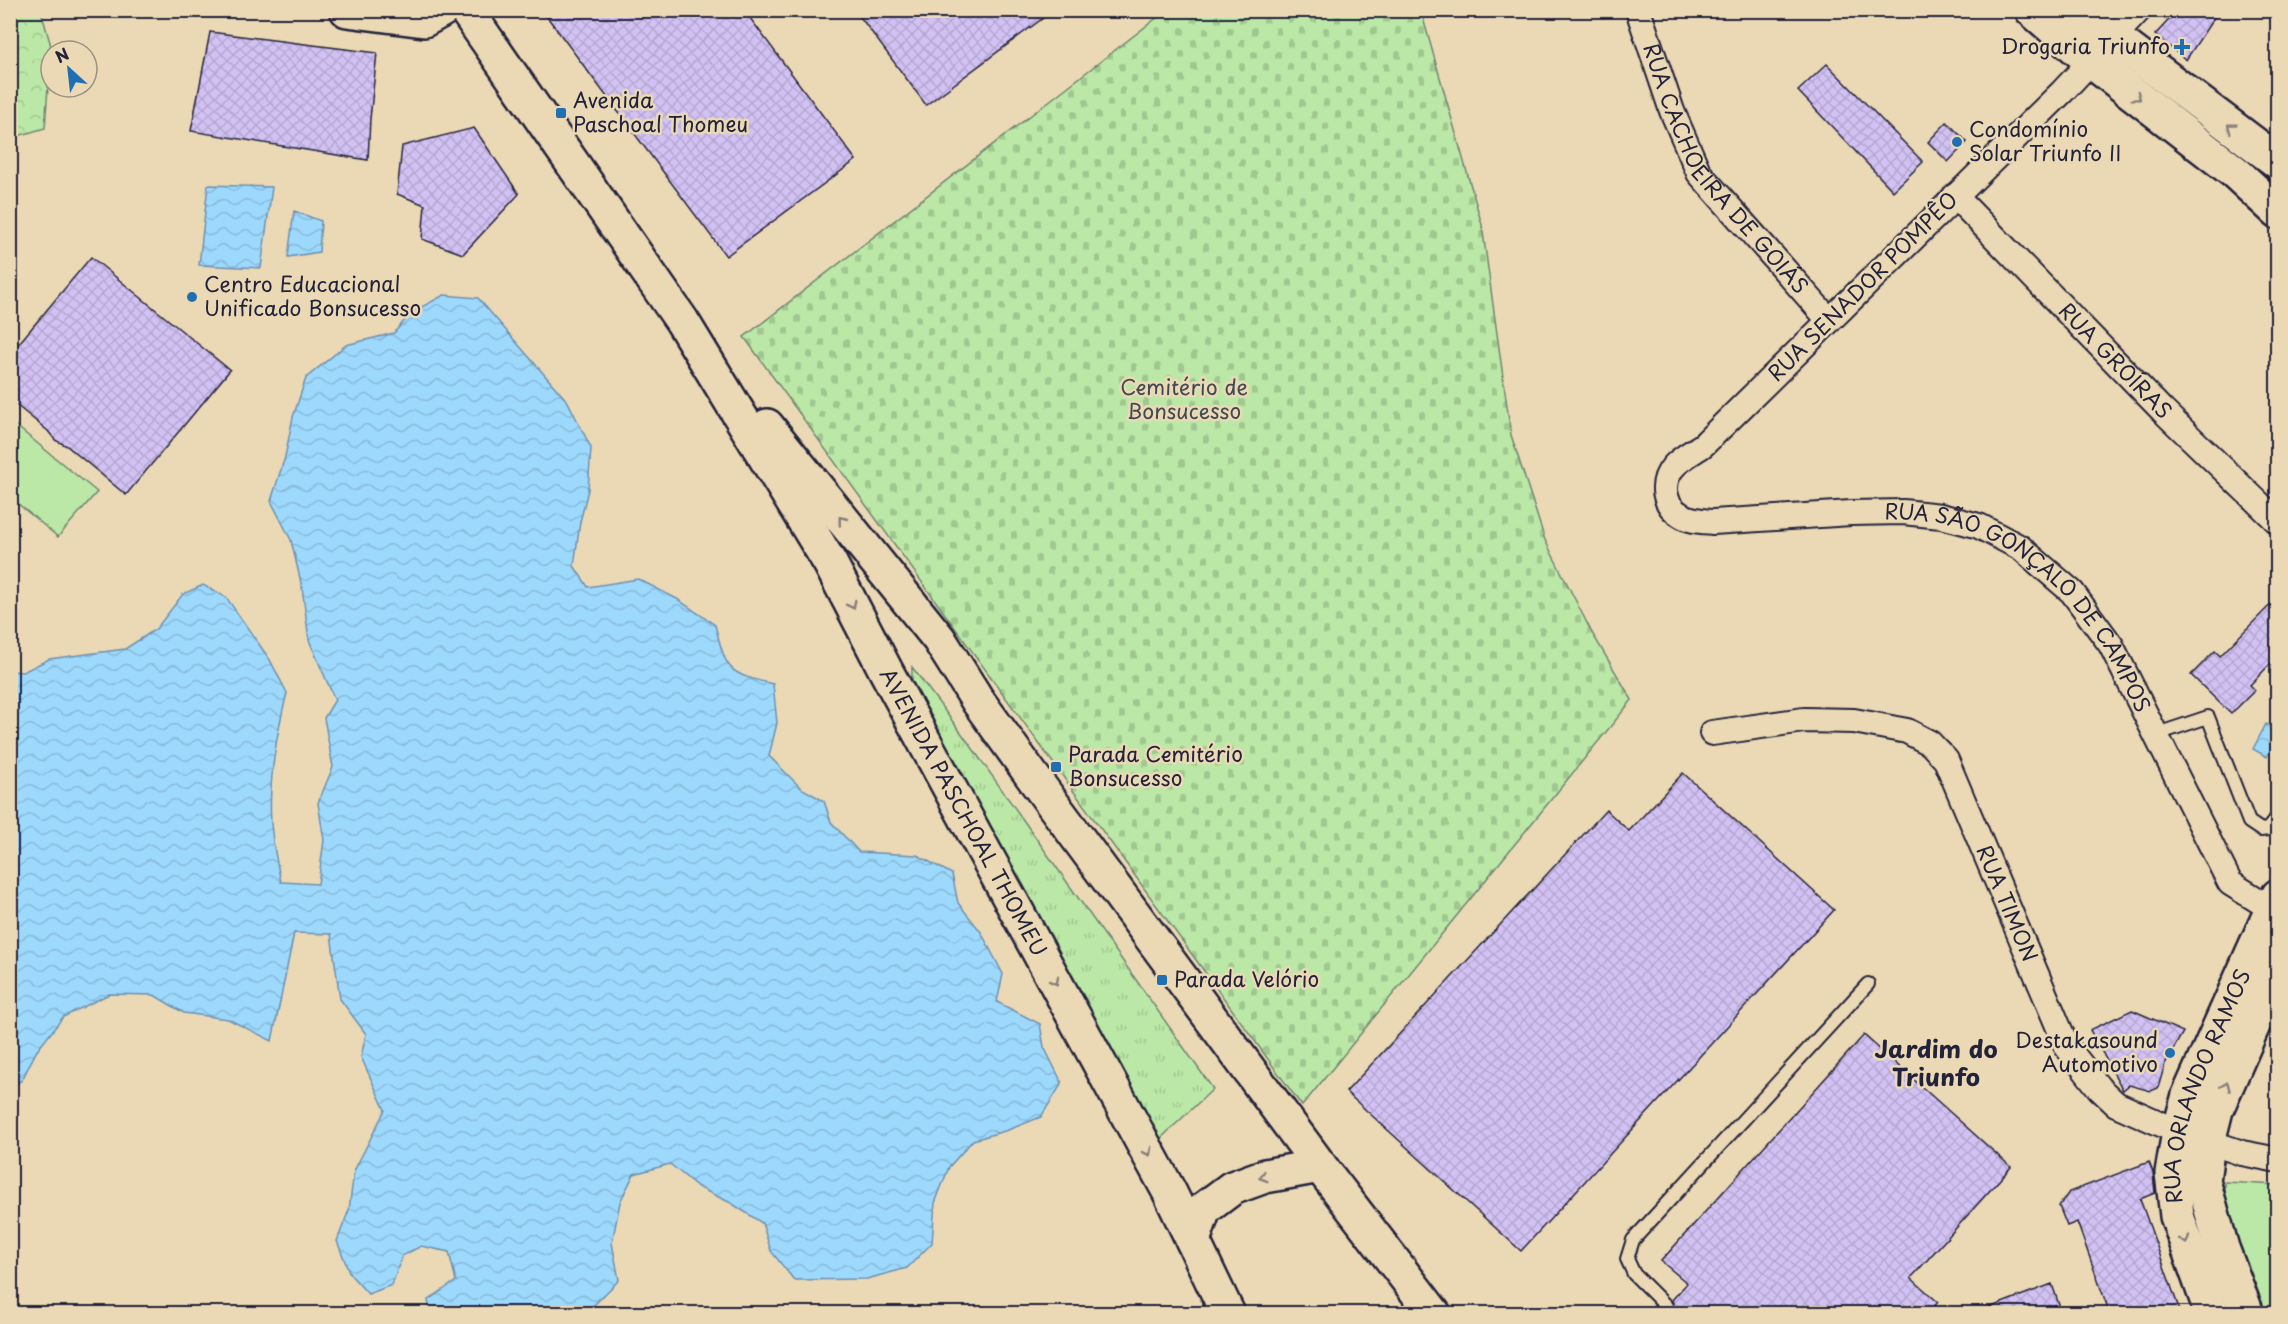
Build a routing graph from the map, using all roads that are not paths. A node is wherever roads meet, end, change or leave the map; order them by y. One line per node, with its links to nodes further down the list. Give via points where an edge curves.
1 (347, 10): 2 (main road, via 424,20)
2 (442, 10)
3 (466, 10): 14 (main road, AVENIDA PASCHOAL THOMEU)
4 (1638, 10): 13 (street, RUA CACHOEIRA DE GOIÁS, via 1699,173)
5 (2032, 10): 9 (main road)
6 (2077, 10): 8 (main road)
7 (2139, 10): 8 (street, RUA SENADOR POMPÊO)
8 (2113, 38): 9 (street, RUA SENADOR POMPÊO); 10 (main road, one-way to 8)
9 (2091, 62): 11 (street, RUA SENADOR POMPÊO); 12 (main road, one-way to 12, via 2203,147)
10 (2277, 162)
11 (1955, 196): 13 (street, RUA SENADOR POMPÊO); 17 (street, RUA GROÍRAS, via 2162,410)
12 (2277, 212)
13 (1829, 320): 15 (street, RUA SENADOR POMPÊO, via 1703,445 1674,466)
14 (682, 321): 16 (main road, AVENIDA PASCHOAL THOMEU); 18 (main road, AVENIDA PASCHOAL THOMEU, one-way to 14, via 939,639)
15 (1664, 484): 20 (street, RUA SÃO GONÇALO DE CAMPOS, via 1672,508 1697,521 1903,512 1979,526 2021,548 2072,592 2111,645)
16 (793, 501): 18 (main road, via 842,552 950,681); 28 (main road, AVENIDA PASCHOAL THOMEU, one-way to 28, via 830,563)
17 (2277, 522)
18 (978, 701): 27 (main road)
19 (1712, 733): 25 (street, RUA TIMON, via 1804,720 1844,721 1907,731 1930,742 1946,760 2067,1047 2116,1104)
20 (2157, 734): 21 (lane, via 2208,717 2249,822 2261,830 2268,829); 22 (street, RUA SÃO GONÇALO DE CAMPOS, via 2230,883)
21 (2277, 816)
22 (2275, 903): 25 (main road, RUA ORLANDO RAMOS, via 2189,1095)
23 (2277, 968): 25 (main road, RUA ORLANDO RAMOS, one-way to 23, via 2216,1110)
24 (1868, 984): 29 (lane, via 1633,1240 1627,1259 1634,1274)
25 (2193, 1137): 26 (street, RUA TIMON); 32 (main road, RUA ORLANDO RAMOS, one-way to 32, via 2172,1173 2177,1216); 33 (main road, RUA ORLANDO RAMOS, via 2222,1248)
26 (2277, 1160)
27 (1320, 1166): 28 (main road, one-way to 28, via 1265,1176 1232,1188 1204,1209); 31 (main road)
28 (1193, 1241): 30 (main road, AVENIDA PASCHOAL THOMEU)
29 (1666, 1306)
30 (1228, 1314)
31 (1434, 1314)
32 (2212, 1314)
33 (2247, 1314)

